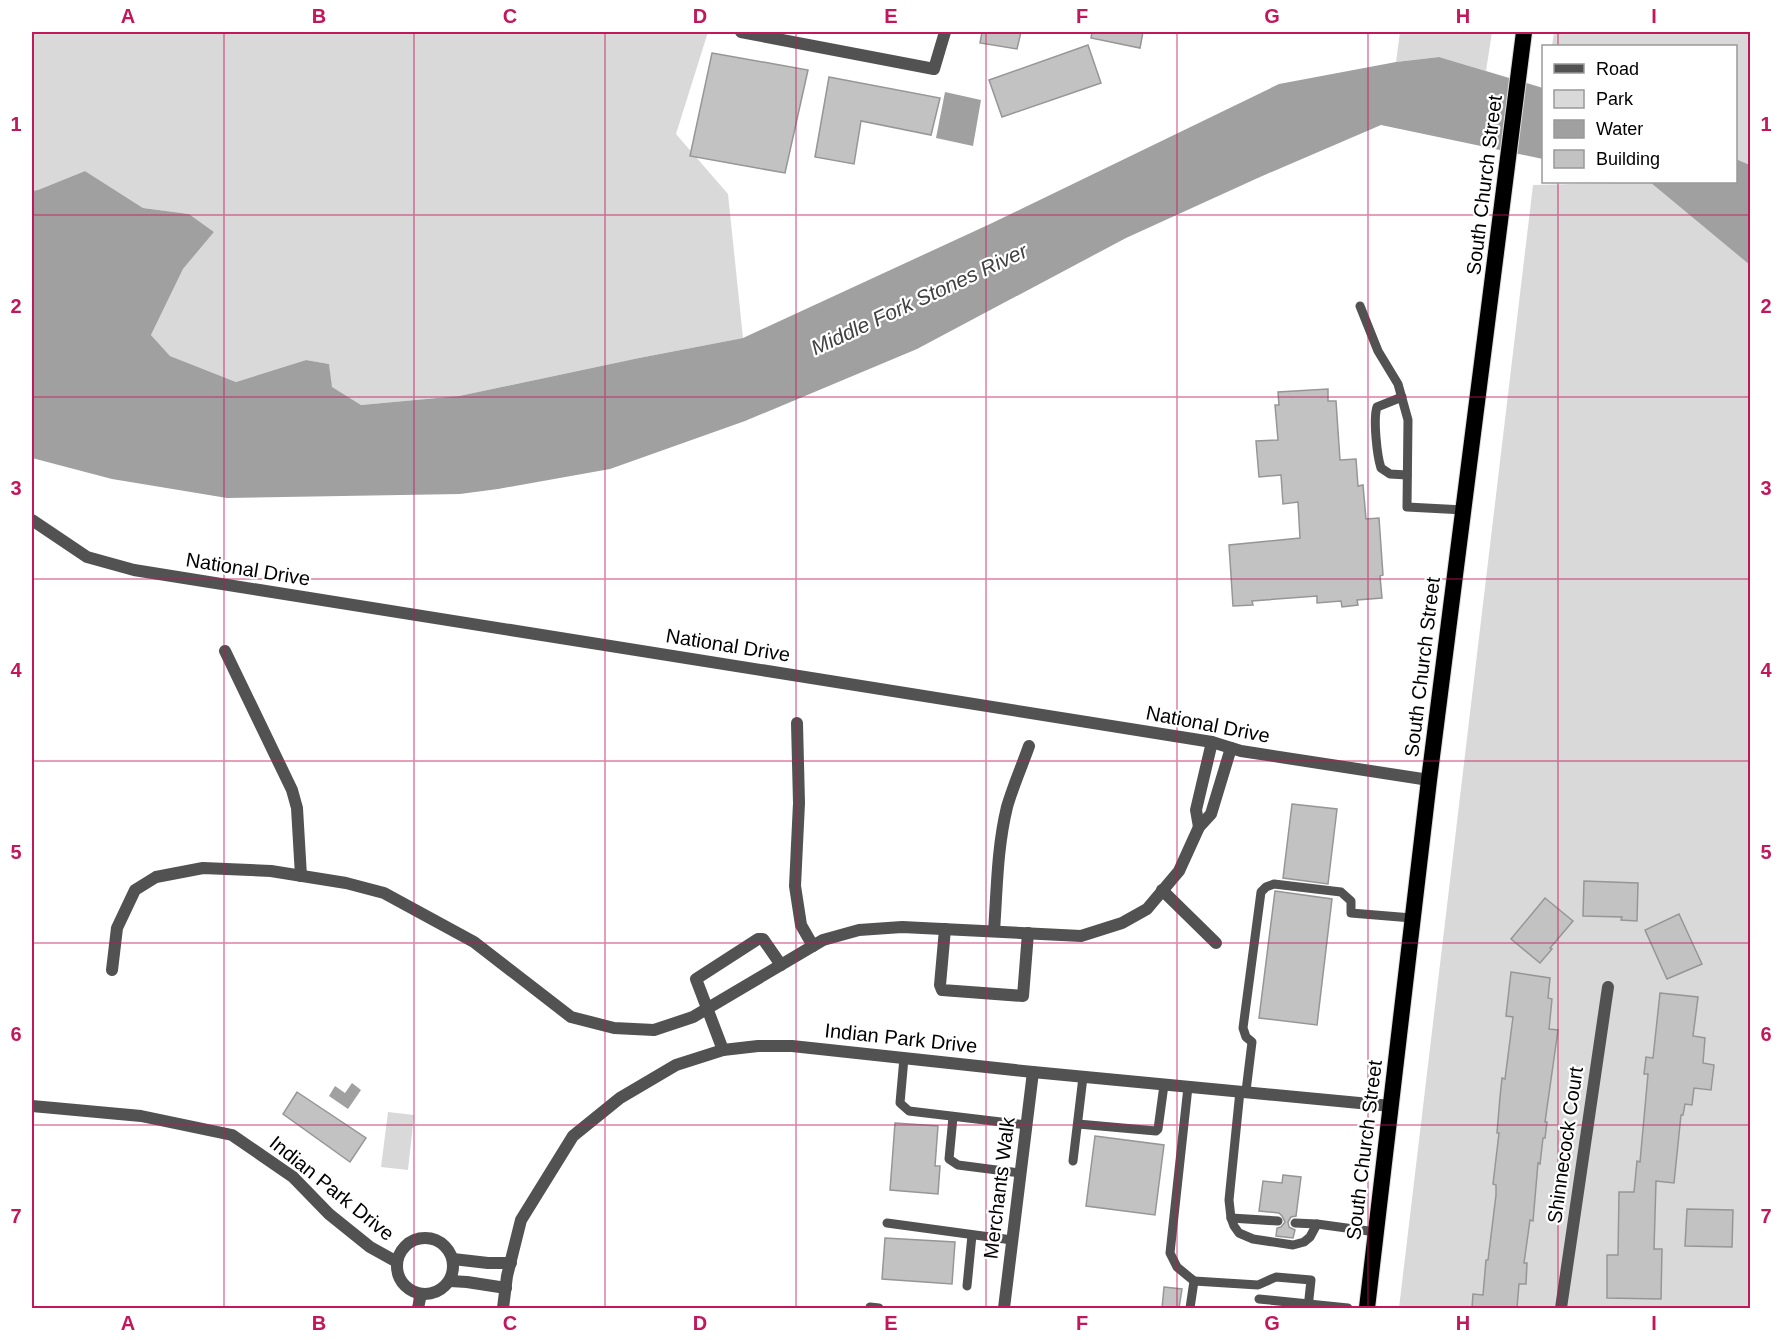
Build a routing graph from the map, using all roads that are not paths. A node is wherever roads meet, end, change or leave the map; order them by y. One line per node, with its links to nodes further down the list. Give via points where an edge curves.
1 (741, 32): 2 (street, via 934,69)
2 (945, 32)
3 (1524, 32): 7 (highway, South Church Street)
4 (1360, 306): 5 (lane)
5 (1402, 397): 6 (lane, via 1408,420); 6 (lane, via 1375,411 1381,468 1390,474)
6 (1407, 475): 7 (lane, via 1407,507)
7 (1464, 510): 14 (highway, South Church Street)
8 (32, 520): 11 (street, National Drive, via 87,557 135,570)
9 (225, 651): 16 (street, via 292,790 297,808)
10 (797, 723): 23 (street, via 795,886 801,925)
11 (1212, 742): 13 (street, National Drive); 15 (street, via 1196,810)
12 (1029, 746): 20 (street, via 1003,829)
13 (1231, 748): 14 (street, National Drive); 15 (street, via 1211,814)
14 (1429, 780): 18 (highway, South Church Street)
15 (1198, 827): 17 (street, via 1179,871)
16 (301, 876): 25 (street, via 203,868 156,877 135,890 117,928); 27 (street, via 384,893 474,942 571,1017 614,1028 654,1029)
17 (1162, 890): 21 (street, via 1147,909 1122,923 1082,936); 22 (street)
18 (1412, 918): 34 (lane, via 1351,912 1351,901 1341,892 1274,884 1266,887 1262,892 1244,1028 1252,1042); 36 (highway, South Church Street)
19 (945, 929): 20 (street); 21 (street, via 942,990 1023,996); 23 (street, via 859,930)
20 (994, 931): 21 (street)
21 (1028, 933)
22 (1216, 943)
23 (813, 946): 24 (street)
24 (781, 965): 27 (street); 27 (street, via 763,939 758,939 696,979)
25 (112, 970)
26 (1608, 987): 67 (street, Shinnecock Court)
27 (708, 1008): 28 (street)
28 (723, 1050): 29 (street, Indian Park Drive, via 792,1046); 52 (street, Indian Park Drive, via 676,1065 620,1098 573,1136 521,1220)
29 (904, 1058): 30 (street, Indian Park Drive); 37 (lane, via 900,1103 909,1111)
30 (1033, 1072): 31 (street, Indian Park Drive); 39 (street, Merchants Walk)
31 (1083, 1077): 32 (street, Indian Park Drive); 38 (lane)
32 (1164, 1085): 33 (street, Indian Park Drive); 38 (lane, via 1156,1131)
33 (1188, 1087): 34 (street, Indian Park Drive); 54 (lane, via 1170,1253 1177,1267)
34 (1243, 1091): 36 (street, Indian Park Drive); 42 (lane, via 1229,1200)
35 (32, 1106): 51 (street, Indian Park Drive, via 141,1116 232,1135 293,1177 329,1214 370,1247)
36 (1391, 1106): 47 (highway, South Church Street)
37 (953, 1117): 39 (lane); 41 (lane, via 949,1159 958,1165)
38 (1078, 1124): 40 (lane)
39 (1027, 1125): 41 (street, Merchants Walk)
40 (1073, 1161)
41 (1020, 1173): 49 (street, Merchants Walk)
42 (1231, 1218): 43 (lane); 46 (lane, via 1239,1233 1293,1245 1310,1237)
43 (1278, 1221)
44 (887, 1223): 48 (lane)
45 (1295, 1223): 46 (lane)
46 (1317, 1224): 47 (lane)
47 (1376, 1232): 66 (highway, South Church Street)
48 (972, 1235): 49 (lane); 56 (lane)
49 (1012, 1240): 63 (street, Merchants Walk)
50 (453, 1259): 51 (street, via 448,1249 429,1238 408,1244); 52 (street); 53 (street)
51 (397, 1262): 58 (street, via 402,1283)
52 (511, 1263): 57 (street, Indian Park Drive)
53 (450, 1281): 57 (street); 58 (street, via 437,1292)
54 (1194, 1281): 55 (lane); 64 (lane)
55 (1258, 1285): 59 (lane); 60 (lane, via 1276,1277 1311,1280)
56 (967, 1286)
57 (506, 1288): 62 (street, Indian Park Drive)
58 (421, 1294): 61 (street)
59 (1258, 1304): 60 (lane)
60 (1308, 1306): 65 (lane)
61 (418, 1308)
62 (502, 1308)
63 (1004, 1308)
64 (1190, 1308)
65 (1348, 1308)
66 (1367, 1308)
67 (1561, 1308)

